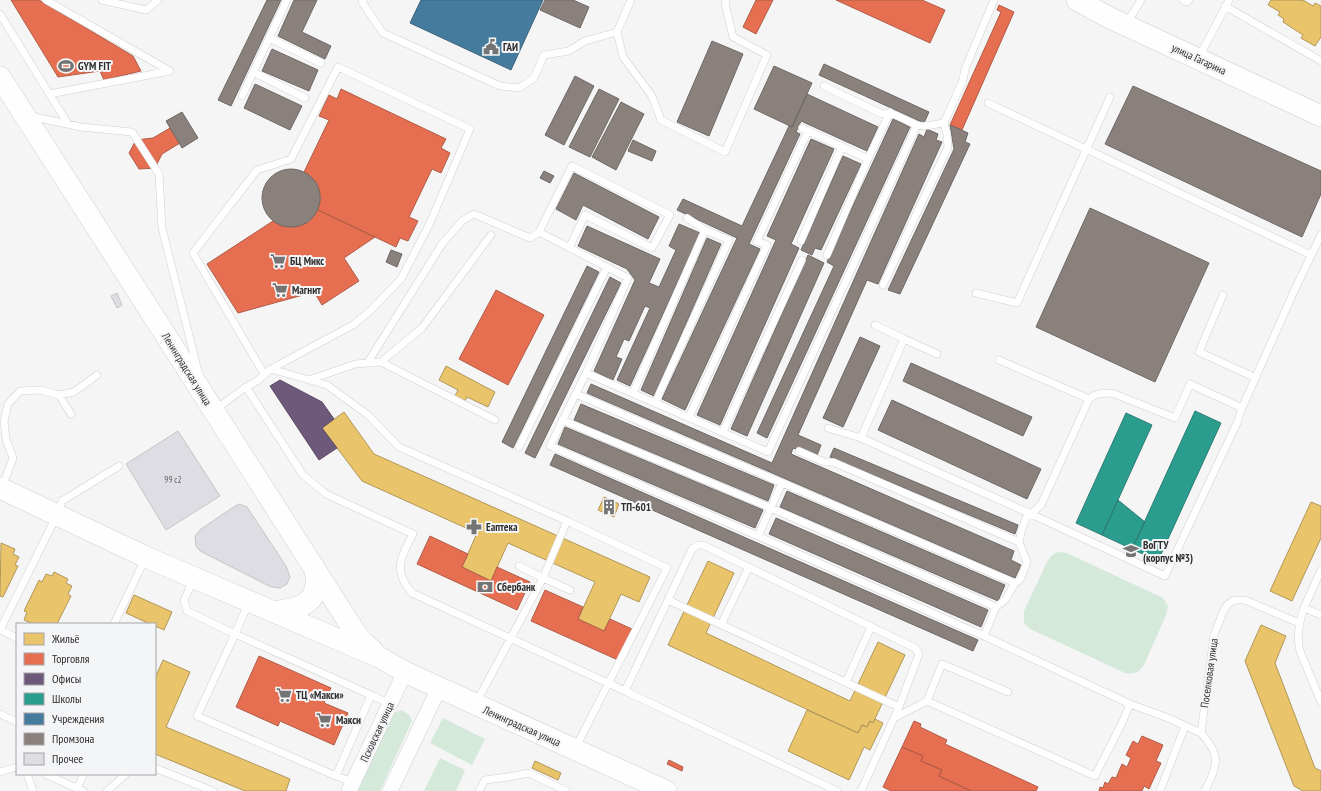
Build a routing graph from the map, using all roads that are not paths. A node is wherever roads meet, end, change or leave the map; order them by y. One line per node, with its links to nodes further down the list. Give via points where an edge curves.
1 (46, 0): 24 (lane, via 170,71)
2 (102, 0): 3 (lane, via 146,10)
3 (158, 0)
4 (287, 0): 17 (lane)
5 (363, 0): 16 (lane, via 383,33 500,86 519,88 534,78 544,55 569,51 585,41)
6 (631, 0): 16 (lane)
7 (726, 0): 16 (lane, via 733,37 767,56 725,152 661,120 652,96 622,57)
8 (994, 0): 32 (lane)
9 (1077, 0): 15 (main road, улица Гагарина)
10 (1141, 0): 15 (lane)
11 (1183, 0): 12 (lane)
12 (1189, 0)
13 (1227, 3): 18 (lane); 19 (lane)
14 (0, 16): 24 (lane)
15 (1126, 25): 18 (main road, улица Гагарина)
16 (616, 32)
17 (269, 38): 20 (lane); 21 (lane)
18 (1198, 59): 30 (main road, улица Гагарина)
19 (1321, 61)
20 (320, 63)
21 (253, 72): 25 (lane); 27 (lane)
22 (0, 77): 31 (main road, Ленинградская улица)
23 (824, 86): 29 (lane, via 882,114)
24 (49, 94): 33 (lane)
25 (242, 96)
26 (1110, 97): 36 (lane)
27 (305, 98)
28 (988, 103): 36 (lane)
29 (890, 112): 34 (lane); 37 (lane)
30 (1320, 114)
31 (24, 115): 33 (lane); 69 (main road, Ленинградская улица)
32 (944, 123): 34 (lane, via 924,127); 49 (lane, via 948,147)
33 (68, 124): 69 (lane, via 132,132 159,174 162,228)
34 (916, 125): 77 (lane, via 768,452)
35 (842, 146): 37 (lane); 43 (lane); 73 (lane, via 805,130 757,241 767,245)
36 (1087, 149): 46 (lane); 50 (lane, via 1017,303)
37 (868, 159): 45 (lane)
38 (686, 218): 39 (lane)
39 (705, 230): 65 (lane); 70 (lane, via 728,240)
40 (539, 232): 44 (lane); 44 (lane, via 572,166 670,215 652,248 585,215); 56 (lane, via 530,238 474,214 462,221 442,244)
41 (491, 235): 57 (lane, via 422,328)
42 (1321, 235): 46 (lane)
43 (801, 241)
44 (569, 248): 48 (lane)
45 (827, 255)
46 (1311, 255): 62 (lane)
47 (802, 260): 77 (lane)
48 (607, 267): 59 (lane, via 628,278); 79 (lane)
49 (883, 285)
50 (976, 292)
51 (1223, 295): 62 (lane, via 1199,352)
52 (875, 325): 53 (lane)
53 (904, 339): 54 (lane); 78 (lane)
54 (938, 354)
55 (999, 360): 68 (lane)
56 (368, 362): 57 (lane); 63 (lane)
57 (381, 362): 74 (lane)
58 (271, 369): 60 (lane); 60 (lane, via 354,325 401,279 430,223 470,129 338,67 292,159 257,170 193,252); 63 (lane)
59 (586, 373): 65 (lane); 66 (lane)
60 (264, 374): 64 (lane)
61 (97, 375): 67 (lane, via 74,392)
62 (1256, 378): 71 (lane)
63 (309, 380): 87 (lane, via 327,386 368,415 399,447)
64 (246, 387): 69 (lane); 113 (lane, via 304,475 326,494 413,534 400,562 402,579 412,593)
65 (633, 393): 70 (lane)
66 (576, 394): 75 (lane); 82 (lane)
67 (59, 395): 72 (lane); 83 (lane, via 40,390 20,391 8,404 4,421 6,439 13,458)
68 (1089, 399): 71 (lane, via 1094,395 1112,393 1174,418 1190,384); 85 (lane, via 1041,505)
69 (209, 403): 92 (main road, Ленинградская улица)
70 (655, 403): 73 (lane)
71 (1242, 408): 85 (lane, via 1238,424 1164,576)
72 (71, 414)
73 (689, 417): 77 (lane)
74 (495, 420)
75 (562, 420): 84 (lane); 88 (lane, via 550,446)
76 (828, 428): 78 (lane)
77 (723, 432)
78 (861, 438): 85 (lane)
79 (519, 447)
80 (799, 451): 89 (lane, via 824,462 833,462)
81 (119, 466): 86 (lane, via 62,501)
82 (782, 483): 84 (lane); 97 (lane)
83 (0, 489): 86 (main road, Ленинградская улица)
84 (771, 508): 88 (lane); 101 (lane)
85 (1031, 514): 89 (lane, via 1026,518)
86 (57, 515): 90 (main road, Ленинградская улица); 109 (lane)
87 (567, 521): 96 (lane); 117 (lane, via 667,568)
88 (758, 536): 111 (lane)
89 (1019, 542): 97 (lane, via 1027,562 1020,580)
90 (146, 557): 95 (main road, Ленинградская улица); 105 (lane)
91 (519, 566): 96 (lane)
92 (314, 567): 103 (main road, via 316,582 311,599 303,606); 114 (main road, Ленинградская улица, via 353,629)
93 (749, 567): 99 (lane, via 698,545 692,549); 107 (lane); 108 (lane)
94 (1321, 570): 102 (lane)
95 (194, 578): 100 (main road, Ленинградская улица); 110 (lane, via 184,600 187,611)
96 (544, 578): 98 (lane); 113 (lane)
97 (1015, 583): 101 (lane, via 1006,600)
98 (570, 590)
99 (668, 600): 107 (lane); 119 (lane)
100 (249, 602): 103 (main road, Ленинградская улица); 110 (lane)
101 (996, 607): 111 (lane)
102 (1304, 608): 104 (lane); 106 (lane)
103 (273, 612): 114 (main road, Ленинградская улица)
104 (1321, 615)
105 (114, 623)
106 (1299, 623): 123 (lane, via 1300,651); 132 (lane, Поселковая улица, via 1245,600 1234,600 1227,605 1214,635)
107 (721, 625): 116 (lane)
108 (871, 627): 116 (lane); 127 (lane, via 915,648 919,654)
109 (0, 630): 112 (lane)
110 (235, 634): 121 (lane); 141 (lane, via 197,716)
111 (984, 636): 125 (lane)
112 (16, 638)
113 (510, 638): 117 (lane); 126 (lane)
114 (379, 657): 115 (main road, Ленинградская улица)
115 (405, 672): 118 (main road, Ленинградская улица); 124 (street, Псковская улица)
116 (846, 682): 127 (lane)
117 (609, 684): 119 (lane); 133 (lane)
118 (439, 688): 126 (main road, Ленинградская улица); 147 (street)
119 (625, 691): 151 (lane)
120 (1008, 692): 122 (lane, via 942,664)
121 (371, 696): 124 (lane); 141 (lane)
122 (927, 701): 125 (lane, via 1095,776); 129 (lane)
123 (1321, 702)
124 (390, 704): 142 (street, Псковская улица)
125 (1130, 704): 131 (lane)
126 (475, 705): 133 (main road, Ленинградская улица)
127 (899, 707): 129 (lane)
128 (0, 714): 130 (lane)
129 (894, 718): 152 (lane)
130 (16, 722)
131 (1186, 726): 132 (lane); 153 (lane)
132 (1200, 733): 154 (lane, via 1211,746 1216,761)
133 (575, 749): 150 (main road, Ленинградская улица)
134 (16, 767): 136 (lane)
135 (156, 768): 146 (lane)
136 (0, 772)
137 (27, 775): 144 (lane)
138 (47, 775): 143 (lane)
139 (84, 775): 143 (lane)
140 (125, 775): 145 (lane)
141 (336, 776): 142 (lane)
142 (351, 787)
143 (80, 790)
144 (33, 791)
145 (107, 791)
146 (213, 791)
147 (390, 791)
148 (480, 791): 149 (lane, via 485,780 529,773)
149 (566, 791)
150 (666, 791)
151 (837, 791)
152 (861, 791)
153 (1160, 791)
154 (1205, 791)

